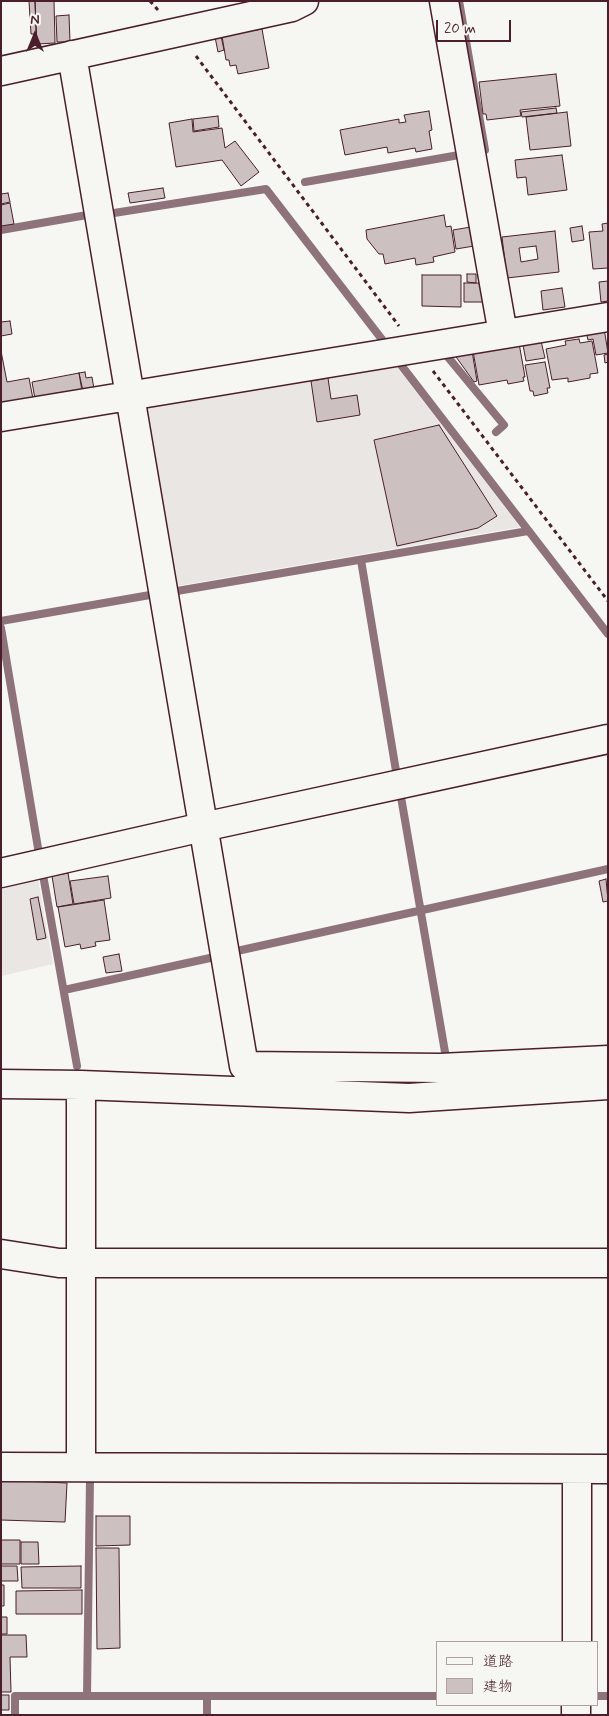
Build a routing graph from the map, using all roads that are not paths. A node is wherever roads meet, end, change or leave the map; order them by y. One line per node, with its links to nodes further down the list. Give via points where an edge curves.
1 (304, 1): 3 (street, via 292,7)
2 (444, 1): 6 (street)
3 (72, 56): 4 (street); 7 (street)
4 (1, 71)
5 (608, 317): 6 (street)
6 (503, 334): 7 (street)
7 (130, 396): 8 (street); 10 (street)
8 (1, 417)
9 (608, 739): 10 (street)
10 (203, 827): 11 (street); 12 (street, via 244,1066 440,1068)
11 (1, 873)
12 (608, 1060)
13 (1, 1084): 14 (street)
14 (80, 1085): 15 (street, via 409,1098); 17 (street)
15 (608, 1085)
16 (1, 1254): 17 (street)
17 (80, 1263): 18 (street); 20 (street)
18 (608, 1263)
19 (1, 1467): 20 (street)
20 (80, 1467): 21 (street)
21 (577, 1469): 22 (street); 23 (street)
22 (608, 1469)
23 (576, 1641)

